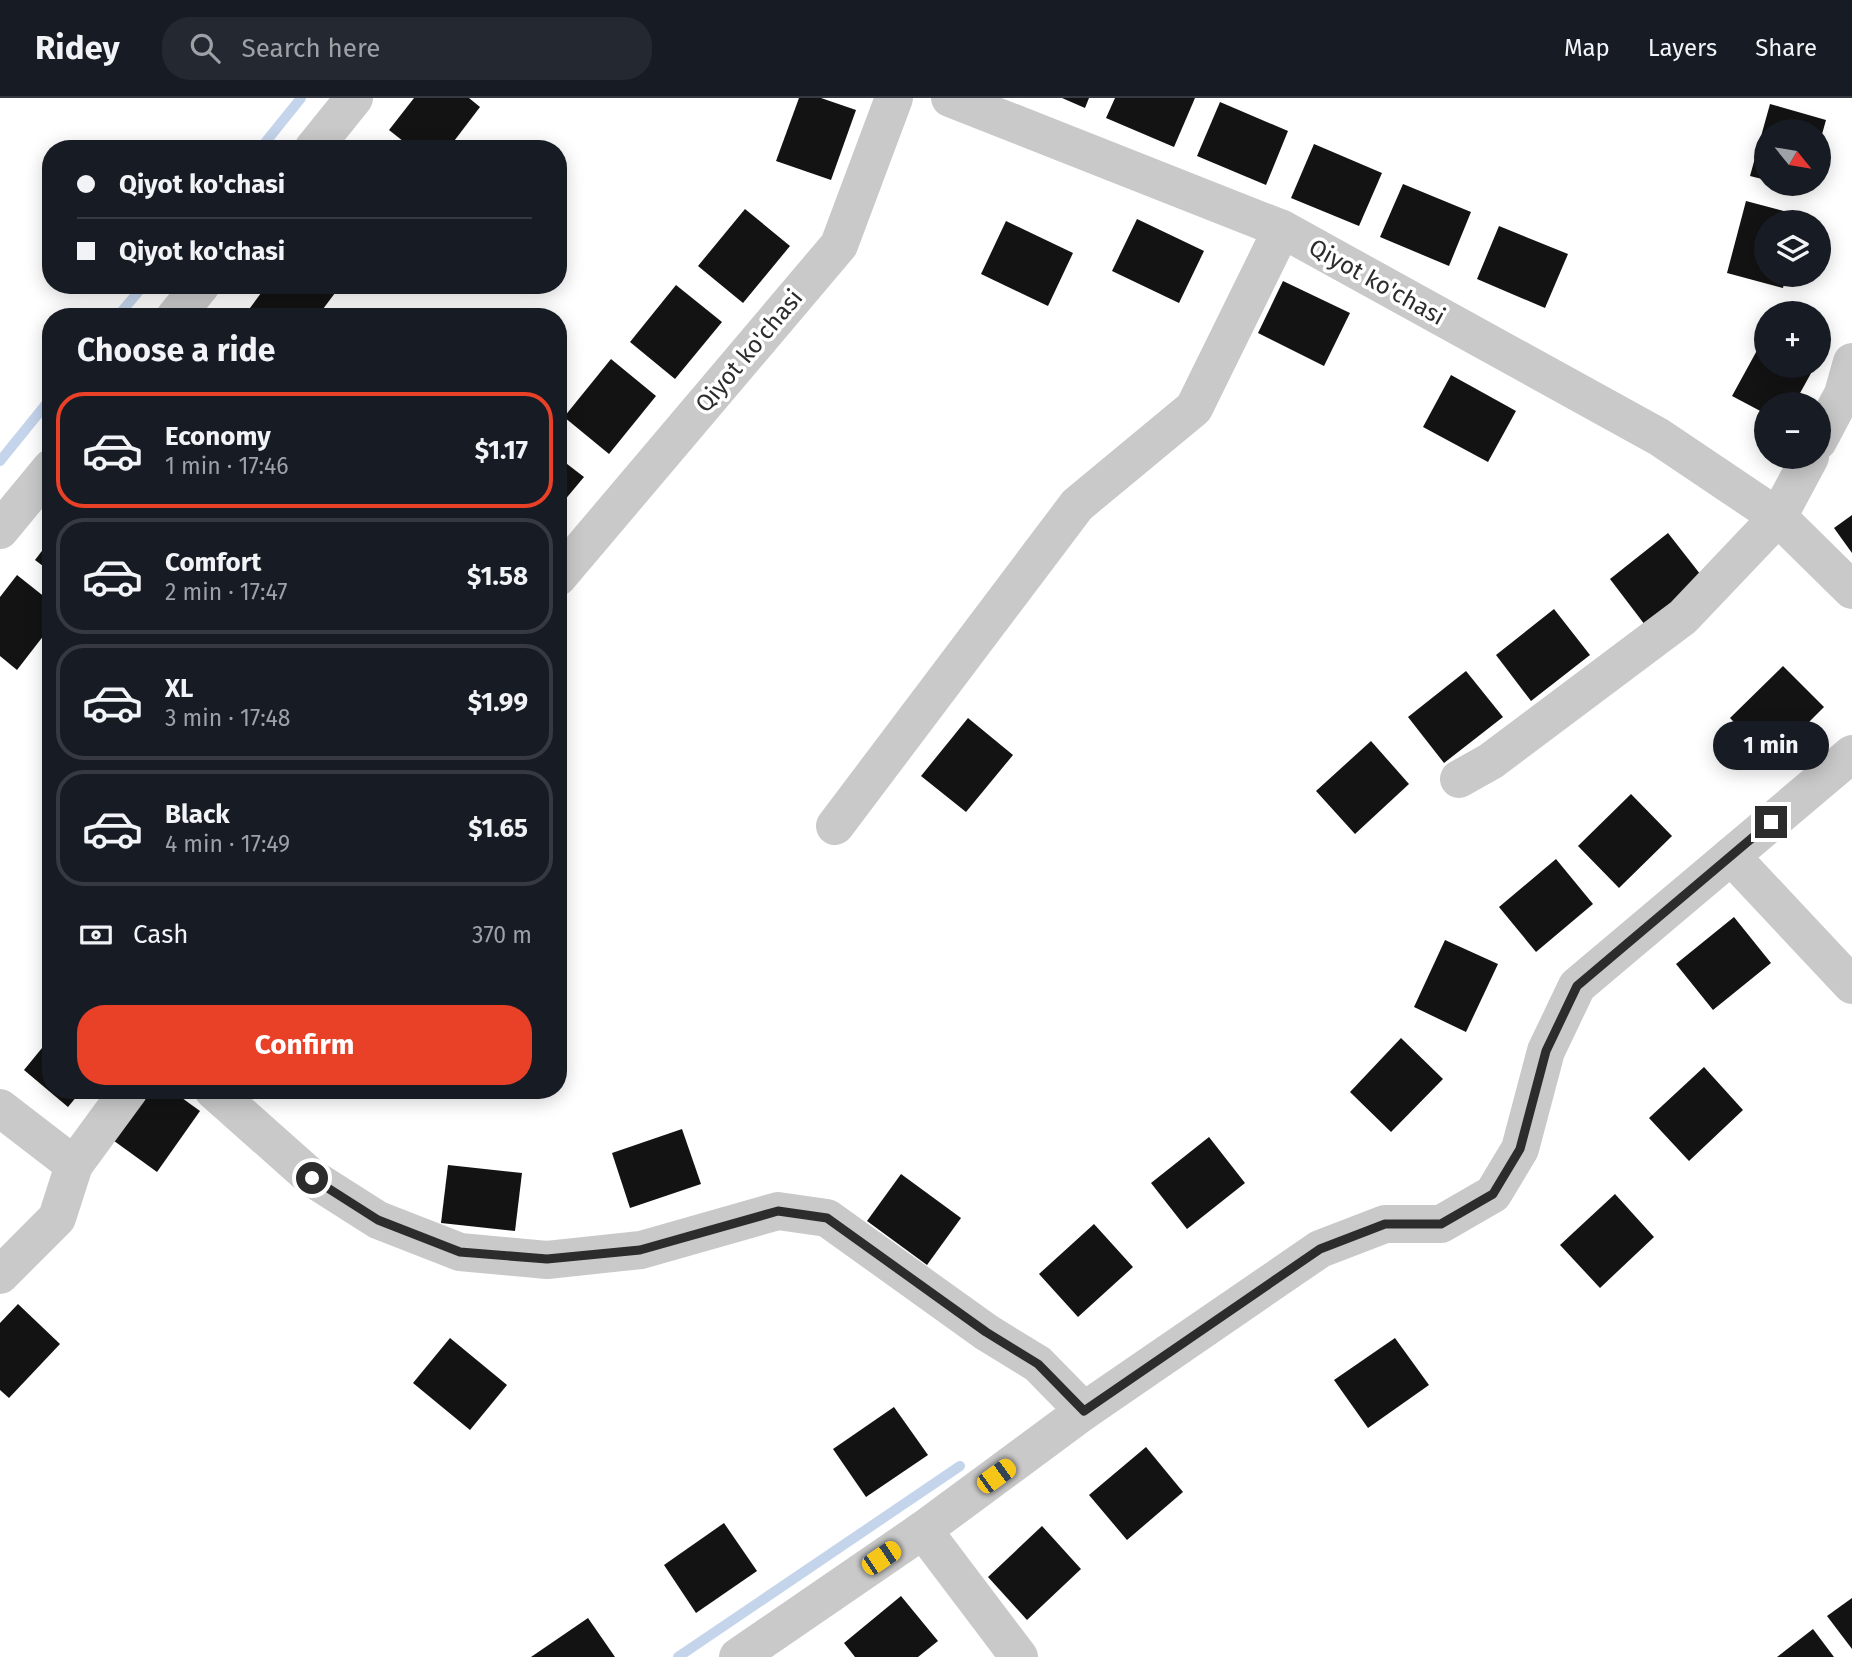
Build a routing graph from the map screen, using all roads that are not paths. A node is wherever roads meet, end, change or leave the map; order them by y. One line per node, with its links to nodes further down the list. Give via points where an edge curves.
1 (354, 98): 4 (street)
2 (894, 98): 14 (street, Qiyot ko'chasi, via 839,245)
3 (950, 98): 5 (street, Qiyot ko'chasi)
4 (320, 140)
5 (1282, 229): 12 (street, Qiyot ko'chasi, via 1659,437); 18 (street, via 1194,408 1077,506)
6 (194, 294): 7 (street)
7 (182, 308)
8 (1852, 362): 9 (street)
9 (1831, 417)
10 (1804, 469): 12 (street)
11 (42, 479): 13 (street)
12 (1778, 517): 15 (street, Qiyot ko'chasi); 17 (street, via 1683,617 1491,761)
13 (0, 530)
14 (567, 566)
15 (1852, 590)
16 (1852, 754): 19 (street)
17 (1459, 779)
18 (835, 826)
19 (1731, 856): 20 (street); 26 (street, via 1577,986 1546,1051 1520,1149 1493,1194 1441,1224 1385,1224 1320,1249)
20 (1852, 985)
21 (122, 1099): 24 (street)
22 (223, 1099): 26 (street, via 312,1178 378,1220 460,1252 547,1259 640,1250 778,1211 827,1218 1038,1364)
23 (0, 1108): 24 (street)
24 (74, 1165): 25 (street, via 57,1218)
25 (0, 1275)
26 (1084, 1411): 27 (street)
27 (923, 1530): 28 (street); 29 (street)
28 (738, 1657)
29 (1019, 1657)

